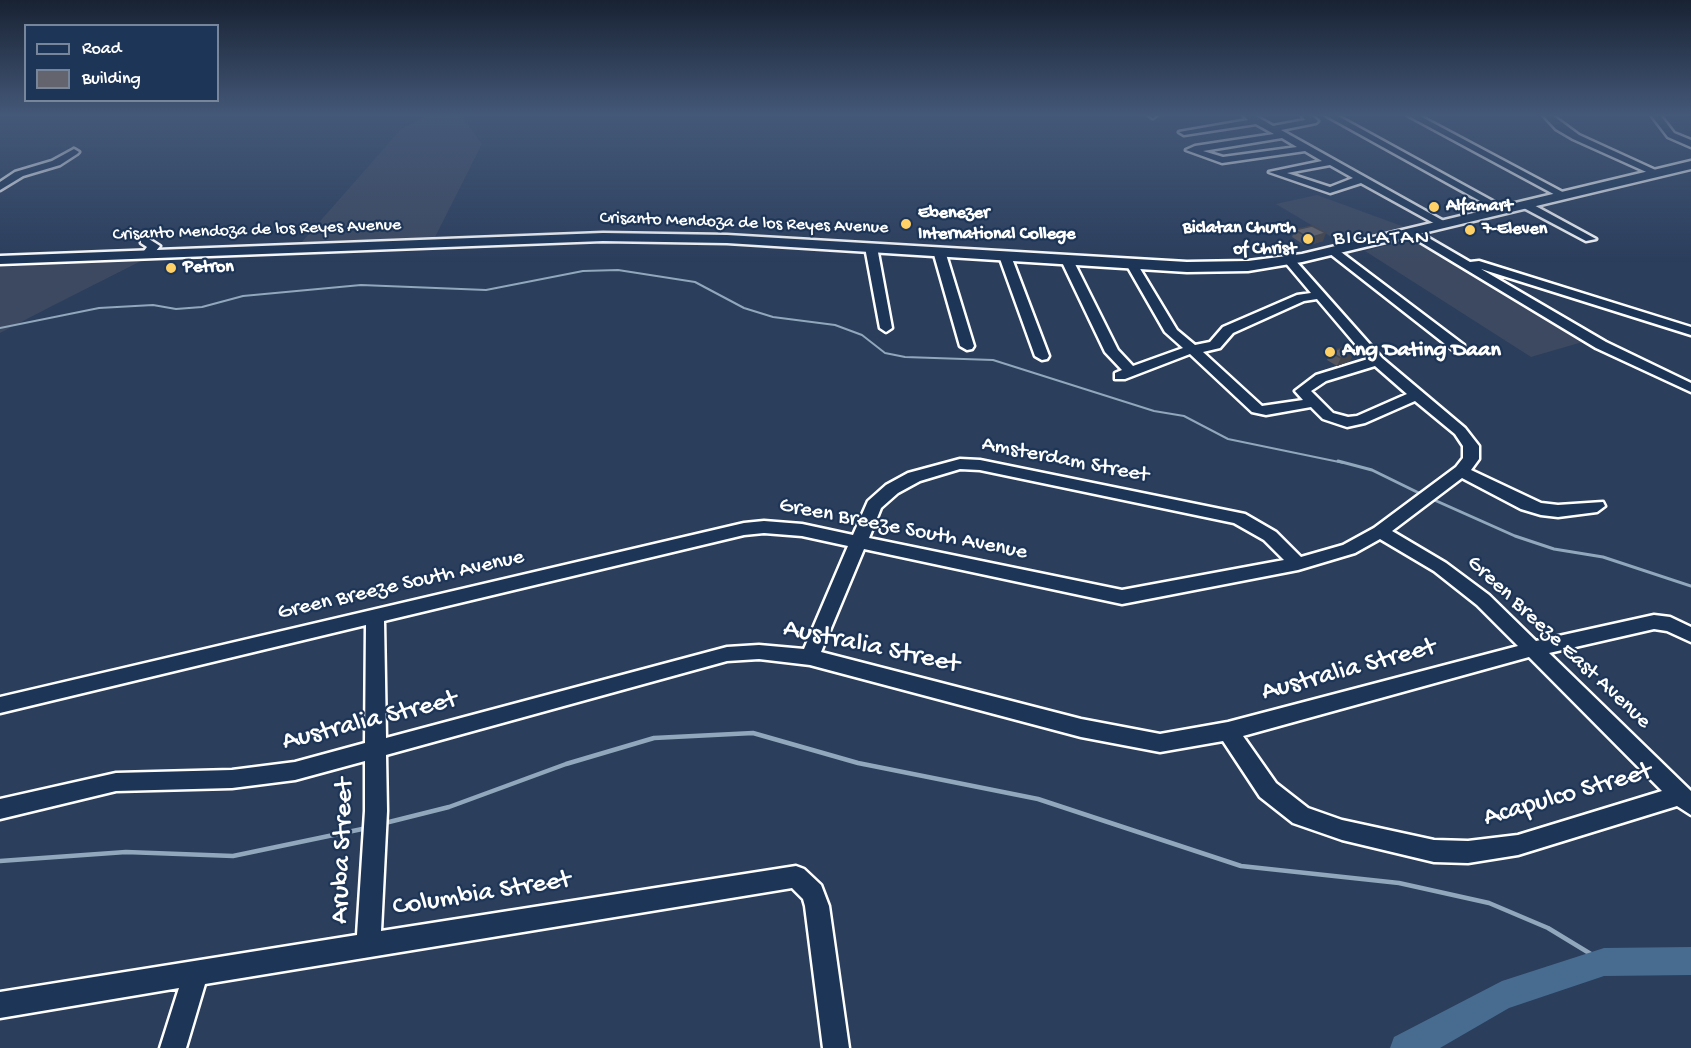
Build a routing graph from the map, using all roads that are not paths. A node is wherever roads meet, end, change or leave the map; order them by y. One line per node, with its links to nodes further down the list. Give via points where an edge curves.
1 (51, 164): 10 (street, via 19,174)
2 (1320, 164): 9 (street, via 1274,172 1330,190)
3 (1334, 164): 9 (street)
4 (1419, 164): 13 (street)
5 (1504, 164): 11 (street)
6 (1640, 164): 8 (street)
7 (1691, 165): 8 (main road, Crisanto Mendoza de los Reyes Avenue)
8 (1663, 172): 11 (main road, Crisanto Mendoza de los Reyes Avenue)
9 (1361, 179): 14 (street)
10 (0, 187)
11 (1565, 196): 12 (main road, Crisanto Mendoza de los Reyes Avenue)
12 (1526, 205): 13 (main road, Crisanto Mendoza de los Reyes Avenue); 16 (street)
13 (1504, 210): 14 (main road, Crisanto Mendoza de los Reyes Avenue)
14 (1443, 224): 15 (main road, Crisanto Mendoza de los Reyes Avenue)
15 (1411, 232): 19 (main road, Crisanto Mendoza de los Reyes Avenue); 21 (street)
16 (1590, 239)
17 (872, 247): 18 (main road, Crisanto Mendoza de los Reyes Avenue); 22 (main road, Crisanto Mendoza de los Reyes Avenue, via 603,237 146,248); 27 (street)
18 (939, 251): 20 (main road, Crisanto Mendoza de los Reyes Avenue); 29 (street)
19 (1333, 251): 24 (main road, Crisanto Mendoza de los Reyes Avenue); 30 (street)
20 (1005, 256): 23 (main road, Crisanto Mendoza de los Reyes Avenue); 32 (street)
21 (1451, 256): 28 (street); 34 (street, via 1601,345)
22 (0, 260)
23 (1067, 260): 25 (main road, Crisanto Mendoza de los Reyes Avenue); 31 (street, via 1126,374)
24 (1290, 261): 25 (main road, Crisanto Mendoza de los Reyes Avenue, via 1227,267); 26 (street)
25 (1132, 264): 31 (street, via 1172,332)
26 (1320, 295): 31 (street, via 1301,298 1228,330 1215,345); 33 (street)
27 (886, 328)
28 (1691, 331)
29 (967, 346)
30 (1459, 348)
31 (1193, 349): 36 (street, via 1262,411)
32 (1042, 356)
33 (1377, 361): 35 (street); 36 (street, via 1321,378 1302,391)
34 (1691, 388)
35 (1416, 395): 36 (street, via 1353,422 1328,417); 37 (street, via 1460,431 1471,446 1471,459)
36 (1311, 402)
37 (1461, 471): 38 (street, via 1541,509); 39 (street, Green Breeze South Avenue)
38 (1597, 506)
39 (1380, 532): 41 (street, Green Breeze South Avenue, via 1349,549); 44 (street, Green Breeze East Avenue, via 1461,581)
40 (859, 543): 41 (street, Green Breeze South Avenue, via 1110,597 1136,596); 41 (street, Amsterdam Street, via 874,505 892,489 937,468 960,464 1239,518 1270,536); 42 (street, Green Breeze South Avenue, via 782,528 744,529); 45 (street, Amsterdam Street)
41 (1298, 564)
42 (375, 617): 46 (street, Green Breeze South Avenue); 48 (street, Aruba Street)
43 (1691, 635): 44 (street, Australia Street, via 1670,624 1654,622)
44 (1533, 649): 47 (street, Australia Street); 49 (street, Green Breeze East Avenue)
45 (810, 657): 47 (street, Australia Street, via 1081,728 1160,743); 48 (street, Australia Street, via 759,652 727,654)
46 (0, 705)
47 (1228, 731): 49 (street, Acapulco Street, via 1268,790 1301,816 1342,830 1434,851 1468,852 1518,845)
48 (376, 749): 50 (street, Australia Street, via 267,776 116,782); 51 (street, Aruba Street)
49 (1686, 800)
50 (0, 809)
51 (368, 944): 52 (street, Columbia Street); 55 (street, Columbia Street, via 796,878 813,893 817,906)
52 (196, 972): 53 (street, Columbia Street); 54 (street)
53 (0, 1005)
54 (173, 1048)
55 (836, 1048)

